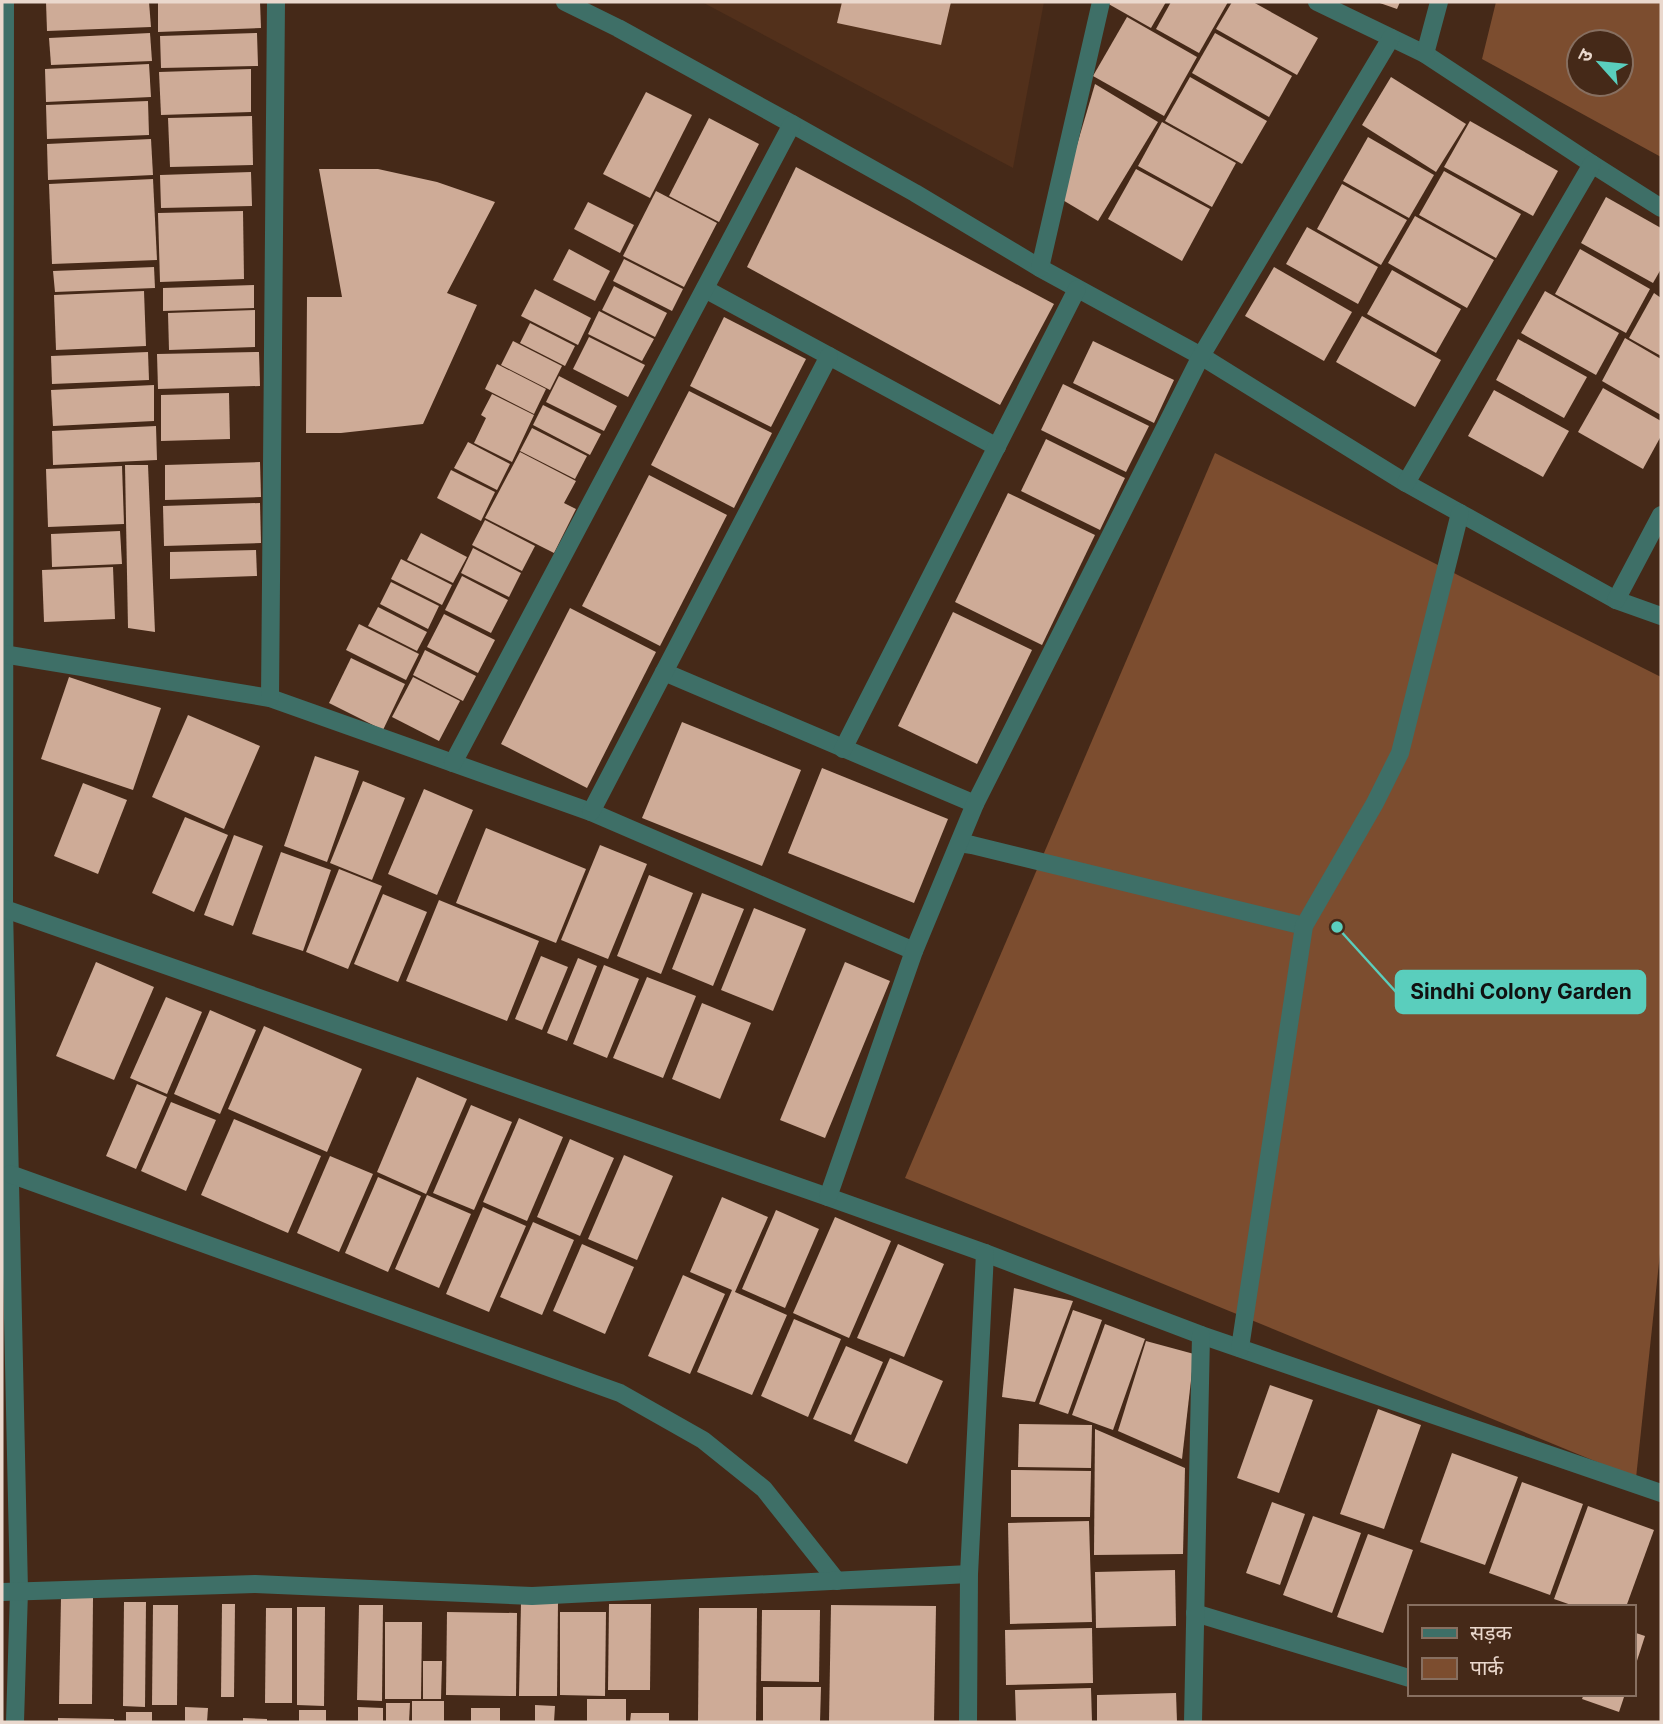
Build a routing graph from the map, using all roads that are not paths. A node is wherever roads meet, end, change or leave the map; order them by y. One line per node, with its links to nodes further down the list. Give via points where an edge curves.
1 (5, 2): 23 (street)
2 (276, 2): 25 (street)
3 (565, 2): 9 (street)
4 (1101, 2): 12 (street)
5 (1317, 2): 7 (street)
6 (1439, 2): 8 (street)
7 (1391, 38): 8 (street); 16 (street)
8 (1425, 54): 10 (street)
9 (792, 124): 12 (street); 13 (street)
10 (1591, 164): 11 (street); 18 (street)
11 (1661, 208)
12 (1040, 268): 14 (street)
13 (705, 289): 15 (street); 27 (street)
14 (1077, 289): 16 (street); 17 (street)
15 (829, 356): 17 (street); 24 (street)
16 (1201, 356): 18 (street); 28 (street)
17 (997, 447): 26 (street)
18 (1406, 483): 19 (street)
19 (1460, 513): 21 (street); 32 (street, via 1400,753)
20 (1661, 515): 21 (street)
21 (1616, 600): 22 (street)
22 (1661, 616)
23 (3, 654): 25 (street); 31 (street)
24 (664, 672): 26 (street); 29 (street)
25 (270, 698): 27 (street)
26 (843, 749): 28 (street)
27 (453, 762): 29 (street)
28 (975, 804): 30 (street)
29 (591, 812): 33 (street)
30 (959, 843): 32 (street); 33 (street)
31 (3, 909): 34 (street); 35 (street)
32 (1304, 926): 38 (street)
33 (914, 951): 35 (street)
34 (10, 1174): 41 (street, via 620,1393 703,1440 764,1489); 42 (street)
35 (828, 1197): 36 (street)
36 (985, 1253): 37 (street); 40 (street)
37 (1201, 1335): 38 (street); 43 (street)
38 (1240, 1348): 39 (street)
39 (1661, 1493)
40 (969, 1574): 41 (street); 46 (street)
41 (837, 1581): 42 (street, via 532,1596 255,1584)
42 (10, 1592): 45 (street)
43 (1195, 1613): 44 (street); 47 (street)
44 (1408, 1678)
45 (15, 1722)
46 (968, 1722)
47 (1193, 1722)

